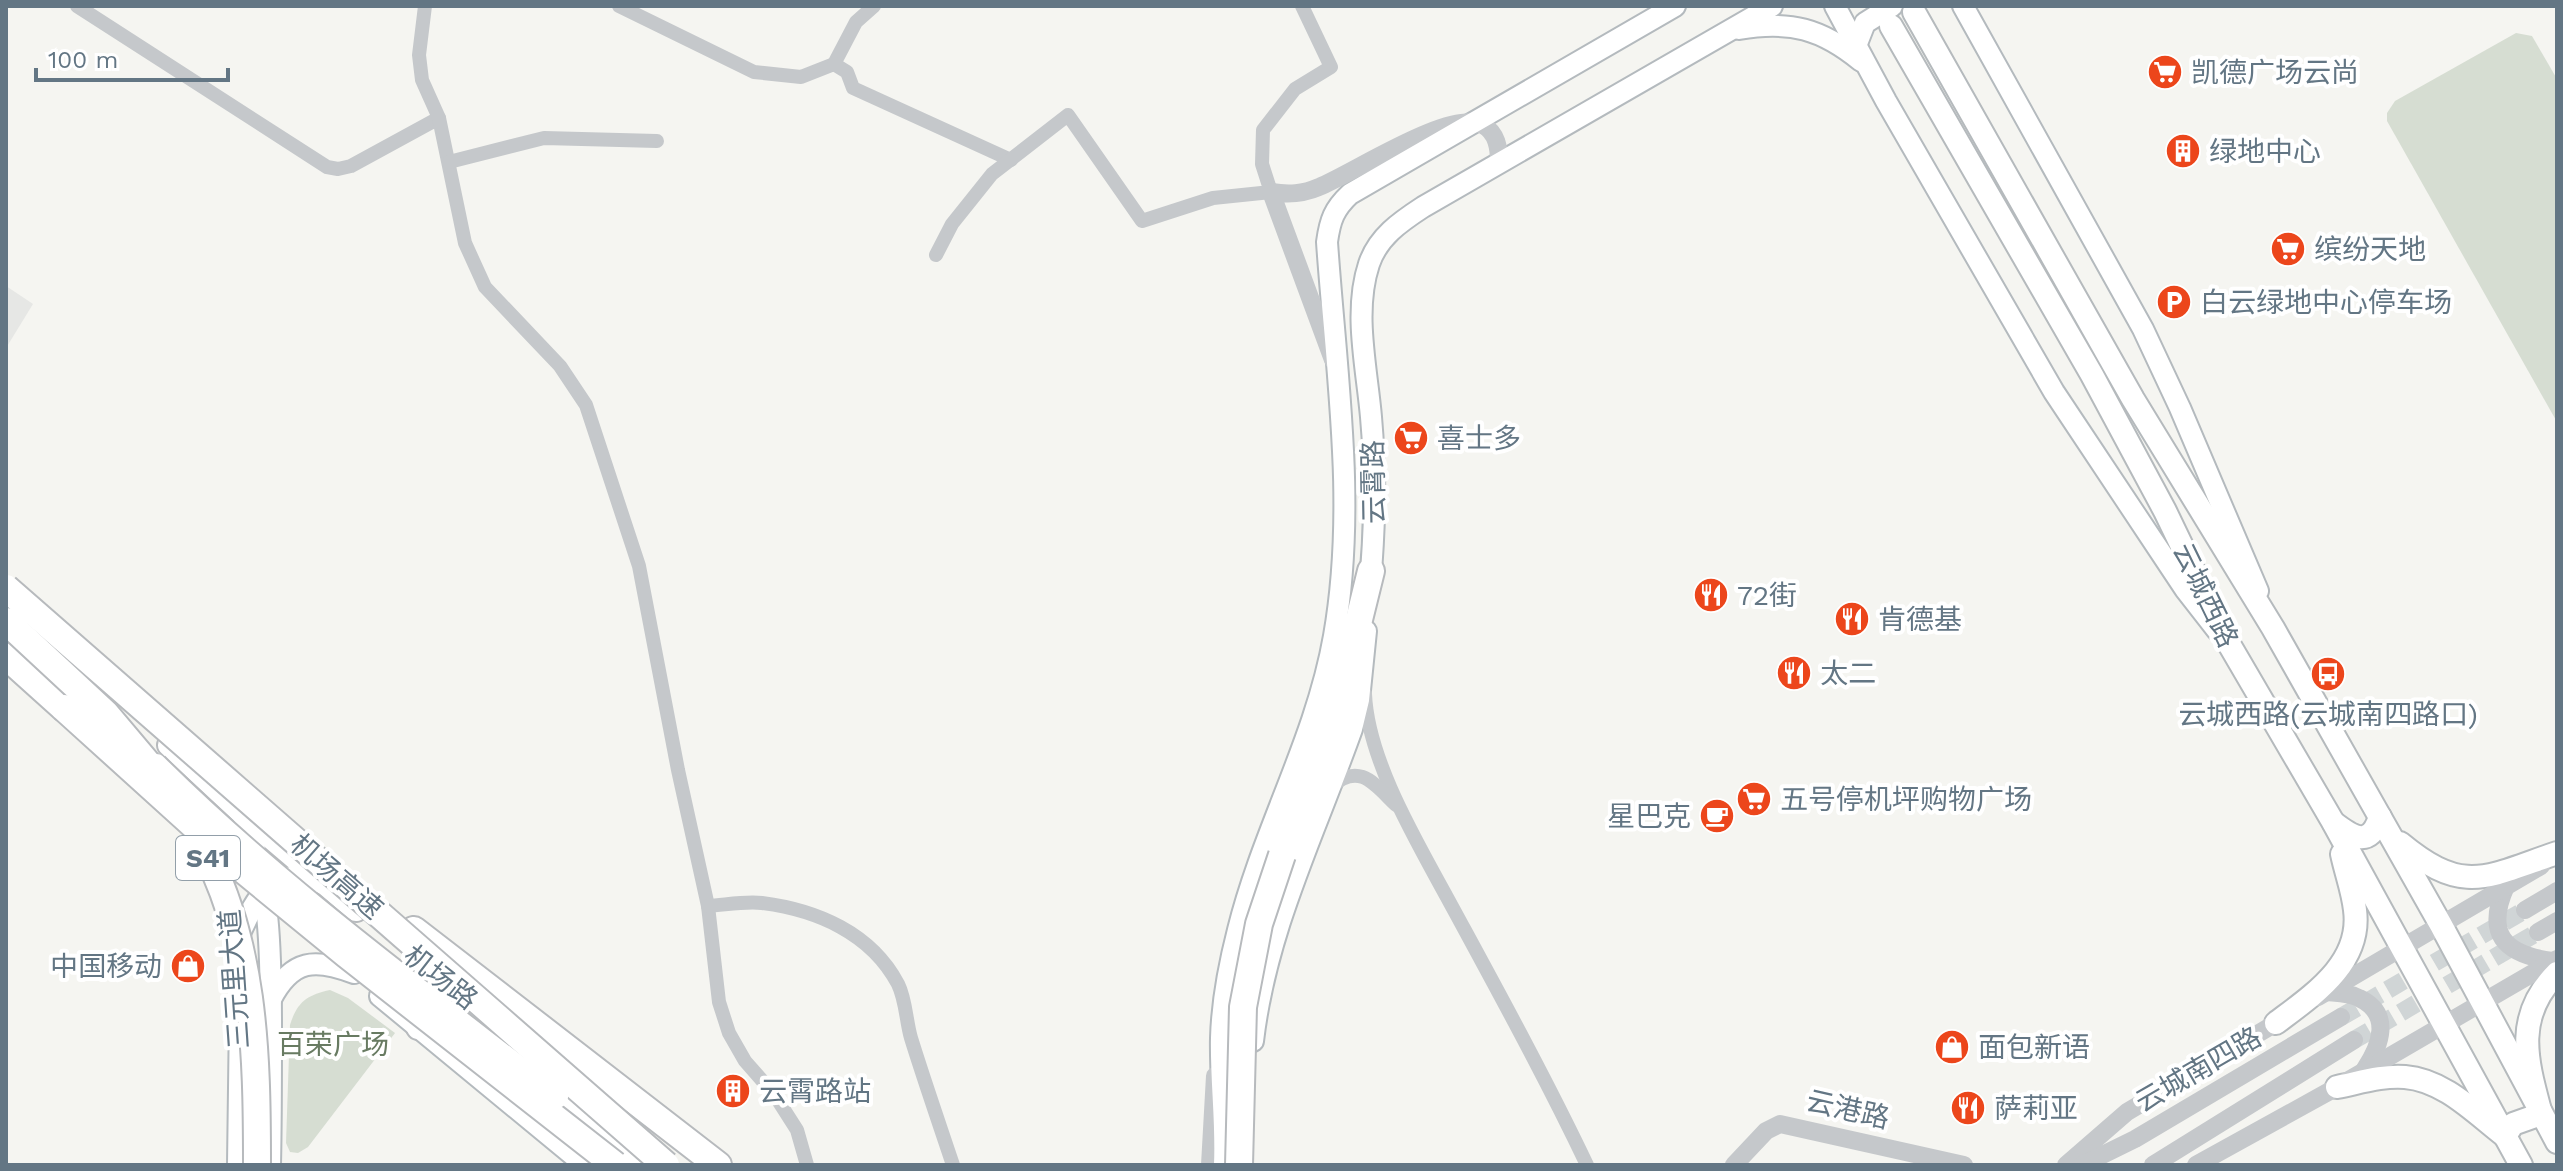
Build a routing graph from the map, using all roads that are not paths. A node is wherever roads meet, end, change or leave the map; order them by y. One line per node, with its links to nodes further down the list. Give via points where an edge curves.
1 (77, 6): 16 (street, via 327,167 351,166)
2 (425, 6): 16 (street, via 419,55 422,80)
3 (619, 6): 14 (street, via 754,72 801,77)
4 (874, 6): 14 (street, via 856,22)
5 (1302, 6): 22 (street, via 1331,67 1295,89 1263,130 1262,164)
6 (1675, 6): 17 (main road, 云霄路)
7 (1772, 6): 12 (main road, 云霄路)
8 (1835, 6): 13 (main road)
9 (1967, 10): 30 (main road, via 2154,352)
10 (1914, 12): 30 (main road, 云城西路, via 2133,399)
11 (1891, 16): 13 (main road, via 1865,23); 32 (main road, 云城西路, via 2128,440)
12 (1703, 46): 15 (main road, via 1734,30 1792,27 1828,37); 21 (main road, 云霄路)
13 (1856, 46): 15 (main road)
14 (834, 64): 19 (street, via 847,72 853,88)
15 (1868, 67): 32 (main road, via 2069,416 2185,589)
16 (439, 118): 20 (street)
17 (1471, 123): 21 (street, via 1482,124 1497,140); 22 (street, via 1416,138 1321,187 1289,195); 24 (main road, 云霄路, via 1350,194 1336,208 1327,242)
18 (657, 141): 20 (street, via 544,138)
19 (1011, 160): 22 (street, via 1068,115 1142,221 1213,198); 23 (street, via 992,174 952,224)
20 (449, 162): 48 (street, via 465,243 485,287 560,366 586,405 639,566)
21 (1499, 162): 25 (main road, 云霄路, via 1394,226 1369,263 1362,313 1374,455)
22 (1271, 192): 24 (street)
23 (936, 255)
24 (1336, 367): 63 (main road, 云霄路, via 1346,500 1335,635 1306,742 1249,890)
25 (1371, 571): 31 (main road, 云霄路); 89 (highway, bridge, via 1335,717 1259,924 1243,1007)
26 (6, 579): 35 (main road, 机场路)
27 (6, 588): 42 (highway, 机场高速 / S41, bridge)
28 (6, 613): 81 (main road, bridge, via 241,847)
29 (6, 621): 77 (highway, S41, bridge, via 138,750 170,790 217,878 248,982)
30 (2273, 628): 40 (main road, 云城西路)
31 (1366, 629): 36 (main road, 云霄路, via 1359,700); 38 (street, via 1369,726)
32 (2229, 644): 41 (main road, 云城西路)
33 (6, 646): 37 (main road)
34 (6, 656): 80 (highway, bridge, via 242,869)
35 (205, 781): 37 (main road, via 217,802 211,815 198,817); 39 (main road, 机场路)
36 (1328, 790): 38 (street, via 1340,779 1366,777); 64 (main road, 云霄路, via 1283,907)
37 (177, 808): 46 (main road); 54 (main road, 三元里大道, via 225,887)
38 (1400, 809): 91 (street)
39 (242, 813): 44 (main road, 机场路); 46 (main road, 三元里大道, via 254,840)
40 (2380, 817): 41 (main road, via 2364,838); 43 (main road, via 2419,858 2451,875 2478,877); 52 (main road, 云城西路)
41 (2333, 822): 55 (main road, 云城西路); 66 (main road, via 2356,912 2353,942 2330,980)
42 (290, 835): 82 (highway, 机场高速 / S41, bridge); 84 (highway, bridge)
43 (2557, 854): 45 (street)
44 (326, 885): 46 (main road, via 288,876); 50 (main road, 机场路)
45 (2506, 886): 52 (street); 57 (street, via 2496,918 2503,941 2519,953)
46 (264, 891): 54 (main road); 56 (main road); 61 (main road, 三元里大道)
47 (2557, 891): 49 (street)
48 (708, 906): 85 (street, via 719,1002 729,1033 797,1130); 86 (street, via 760,903 804,911 851,931 874,952 898,985)
49 (2525, 910)
50 (365, 917): 56 (main road, via 351,916 336,925 330,937); 59 (main road, 机场路)
51 (2557, 921): 53 (street)
52 (2441, 925): 55 (street); 62 (main road, 云城西路)
53 (2538, 932)
54 (236, 942): 76 (main road, 三元里大道)
55 (2403, 948): 60 (street); 67 (main road, 云城西路)
56 (332, 952): 58 (main road)
57 (2555, 964): 62 (street); 73 (main road, via 2526,1033)
58 (354, 973): 61 (main road, via 316,962 301,966); 68 (main road)
59 (454, 988): 68 (main road, via 429,993 418,1011); 83 (main road, 机场路)
60 (2327, 992): 66 (street); 71 (street, via 2362,999 2379,1021 2379,1045)
61 (271, 999): 78 (main road, 三元里大道)
62 (2480, 1001): 67 (street); 73 (main road, 云城西路)
63 (1224, 1005): 64 (street, via 1244,1017); 69 (main road, 云霄路)
64 (1257, 1009): 90 (main road, 云霄路)
65 (2341, 1017): 95 (street, 云城南四路)
66 (2276, 1023): 94 (street, via 2127,1112)
67 (2444, 1023): 71 (street); 74 (main road, 云城西路)
68 (418, 1028): 79 (main road)
69 (1221, 1038): 87 (street); 88 (main road, 云霄路)
70 (2354, 1040): 96 (street, 云城南四路)
71 (2363, 1072): 72 (street)
72 (2337, 1087): 74 (main road, via 2420,1079 2453,1096); 97 (street)
73 (2541, 1114): 74 (main road, via 2513,1124); 75 (main road, 云城西路)
74 (2505, 1136): 98 (main road, 云城西路)
75 (2557, 1142)
76 (238, 1165)
77 (257, 1165)
78 (270, 1165)
79 (585, 1165)
80 (615, 1165)
81 (643, 1165)
82 (666, 1165)
83 (678, 1165)
84 (718, 1165)
85 (807, 1165)
86 (953, 1165)
87 (1210, 1165)
88 (1224, 1165)
89 (1239, 1165)
90 (1246, 1165)
91 (1587, 1165)
92 (1734, 1165): 93 (street, 云港路, via 1766,1131 1787,1124)
93 (1964, 1165)
94 (2066, 1165)
95 (2082, 1165)
96 (2153, 1165)
97 (2196, 1165)
98 (2521, 1165)

